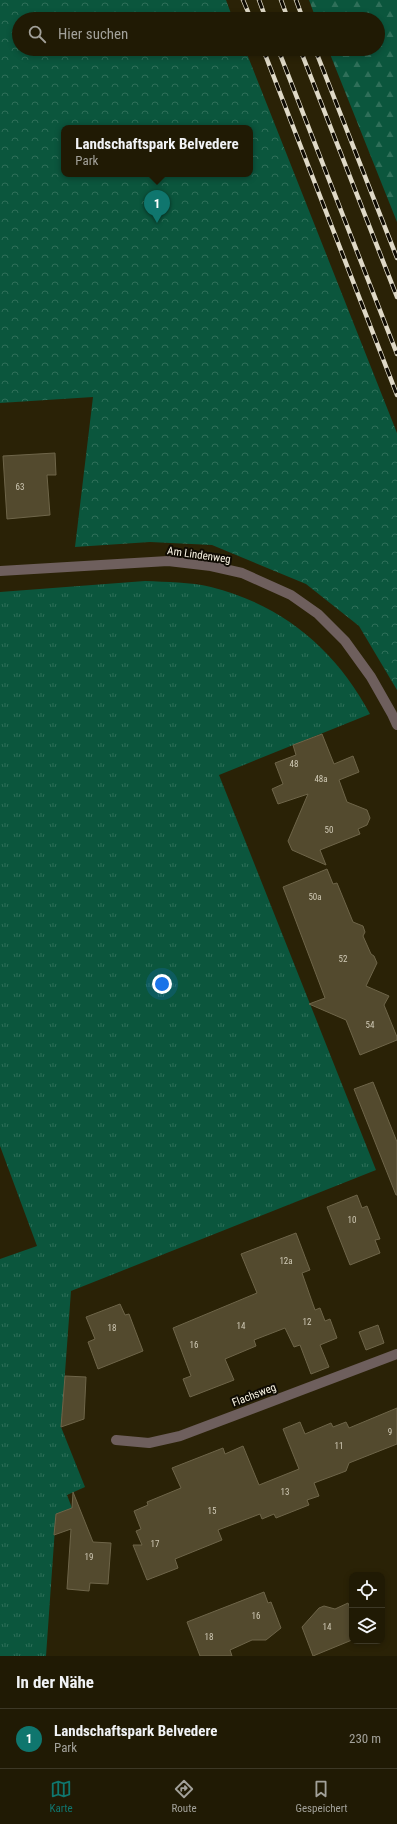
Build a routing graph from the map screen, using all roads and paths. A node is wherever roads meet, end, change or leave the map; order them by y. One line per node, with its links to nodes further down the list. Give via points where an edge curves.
1 (0, 571): 2 (street, Am Lindenweg, via 168,561 242,573 291,595 318,614 346,641 371,677)
2 (397, 725)
3 (397, 1354): 4 (street, Flachsweg, via 180,1436 149,1443)
4 (116, 1440)

